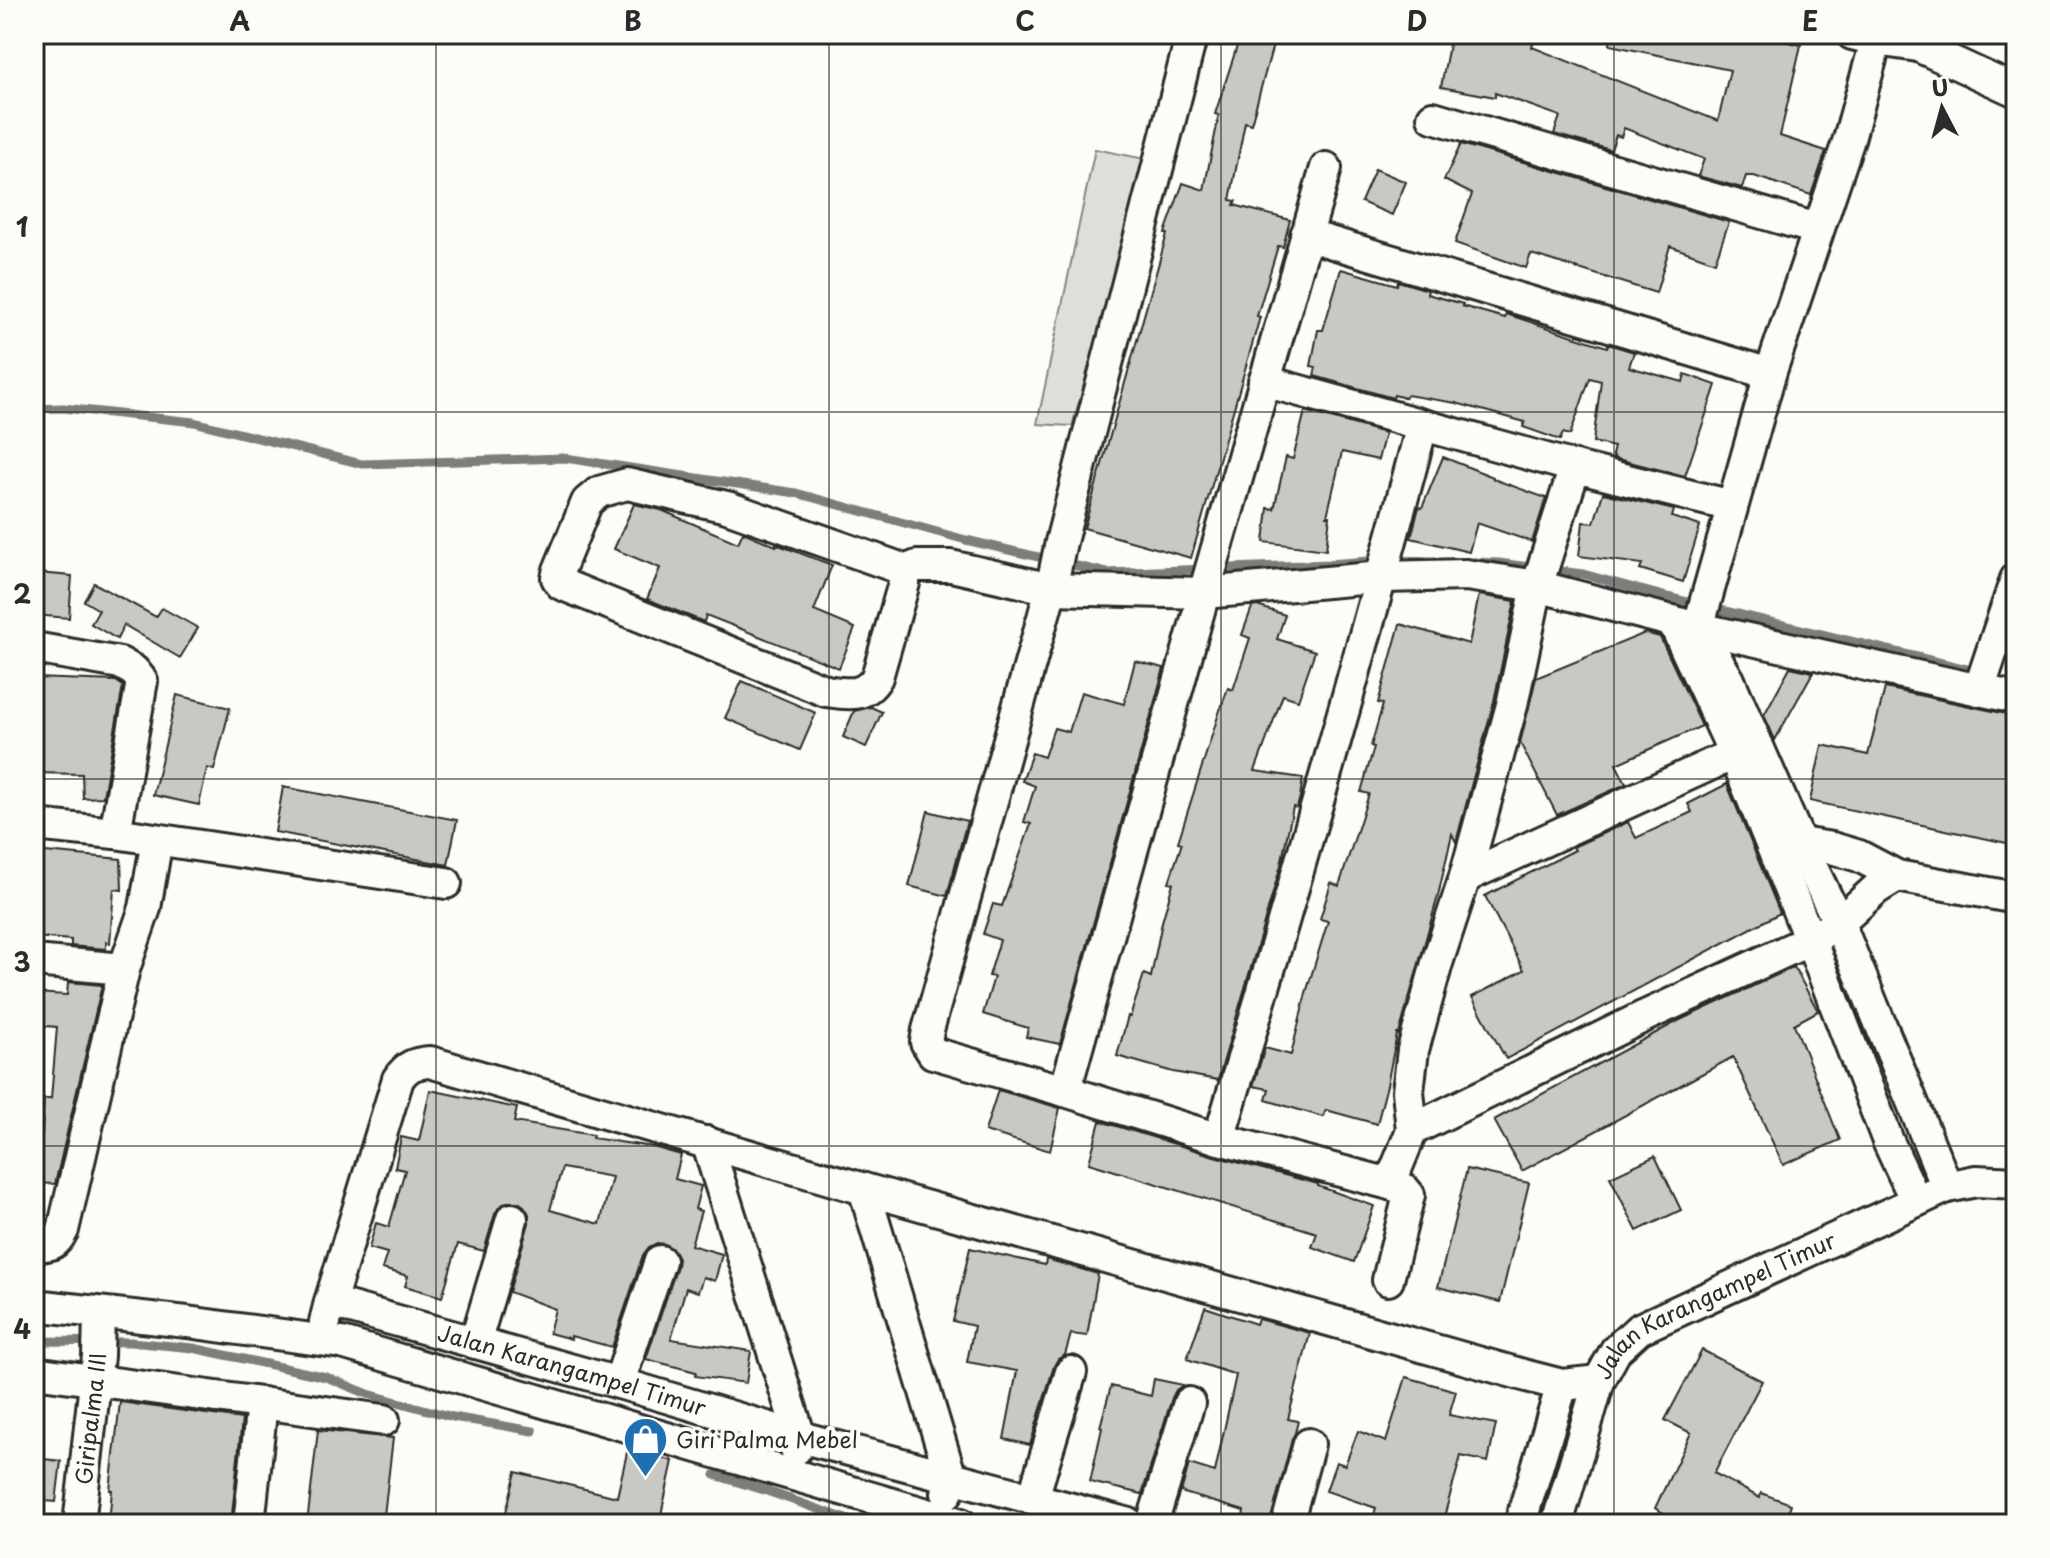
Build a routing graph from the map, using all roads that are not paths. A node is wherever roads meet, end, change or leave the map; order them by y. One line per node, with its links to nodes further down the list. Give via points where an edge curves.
1 (1192, 34): 17 (street)
2 (1868, 36): 3 (street, via 1918,46); 6 (street, via 1849,139)
3 (2016, 91)
4 (1433, 117): 6 (street)
5 (1326, 168): 7 (street)
6 (1817, 229): 8 (street)
7 (1306, 235): 8 (street); 9 (street)
8 (1770, 374): 12 (street)
9 (1264, 381): 10 (street); 15 (street)
10 (1422, 426): 11 (street); 13 (street)
11 (1575, 467): 12 (street); 18 (street)
12 (1732, 506): 19 (street)
13 (1385, 564): 15 (street); 18 (street); 38 (street)
14 (904, 571): 14 (street, via 727,507 627,484 599,492 587,502 557,578 568,588 826,691 855,694 872,686 877,677); 17 (street, via 951,566)
15 (1209, 576): 17 (street); 36 (street)
16 (2016, 579): 21 (street)
17 (1052, 582): 36 (street, via 926,1042 933,1053)
18 (1538, 585): 19 (street); 29 (street)
19 (1694, 618): 21 (street); 23 (street)
20 (34, 648): 25 (street, via 120,663 142,681)
21 (1979, 690): 22 (street)
22 (2016, 698)
23 (1746, 748): 27 (street); 29 (street); 33 (street)
24 (34, 825): 25 (street)
25 (115, 833): 26 (street)
26 (157, 840): 30 (street); 35 (street, via 145,908)
27 (1800, 843): 28 (street, via 1859,856); 32 (street)
28 (1897, 876): 31 (street); 32 (street)
29 (1465, 877): 37 (street, via 1413,1050 1408,1091)
30 (446, 883)
31 (2016, 898)
32 (1839, 923): 33 (street); 42 (street)
33 (1810, 940): 37 (street); 44 (street)
34 (34, 961): 35 (street)
35 (124, 969): 46 (street, via 63,1230 50,1245)
36 (1065, 1091): 38 (street)
37 (1412, 1130): 41 (street)
38 (1219, 1139): 41 (street)
39 (707, 1142): 43 (street); 49 (street, via 430,1062 417,1063 398,1079); 62 (street)
40 (2016, 1183): 42 (street)
41 (1390, 1184): 48 (street, via 1409,1195)
42 (1962, 1184): 44 (street, Jalan Karangampel Timur)
43 (864, 1189): 58 (street); 65 (street)
44 (1916, 1201): 56 (street, Jalan Karangampel Timur, via 1639,1329 1616,1350)
45 (512, 1219): 52 (street)
46 (34, 1246)
47 (660, 1261): 57 (street)
48 (1388, 1280)
49 (330, 1302): 51 (street); 52 (street, Jalan Karangampel Timur)
50 (34, 1305): 53 (street, Jalan Karangampel Timur)
51 (320, 1339): 53 (street, Jalan Karangampel Timur); 64 (street, Jalan Karangampel Timur)
52 (475, 1343): 57 (street, Jalan Karangampel Timur)
53 (98, 1344): 54 (street); 59 (street); 68 (street, Giripalma III)
54 (34, 1372)
55 (1071, 1372): 66 (street)
56 (1599, 1381): 58 (street); 74 (street, Jalan Karangampel Timur)
57 (619, 1383): 62 (street, Jalan Karangampel Timur)
58 (1562, 1385): 73 (street)
59 (262, 1403): 61 (street); 69 (street)
60 (1189, 1403): 71 (street)
61 (384, 1420)
62 (800, 1437): 64 (street); 65 (street, Jalan Karangampel Timur)
63 (1309, 1444): 72 (street)
64 (790, 1473): 67 (street, Jalan Karangampel Timur)
65 (951, 1478): 66 (street, Jalan Karangampel Timur); 67 (street)
66 (1033, 1498): 70 (street, Jalan Karangampel Timur)
67 (951, 1521)
68 (79, 1524)
69 (249, 1524)
70 (1129, 1524)
71 (1152, 1524)
72 (1287, 1524)
73 (1520, 1524)
74 (1557, 1524)

